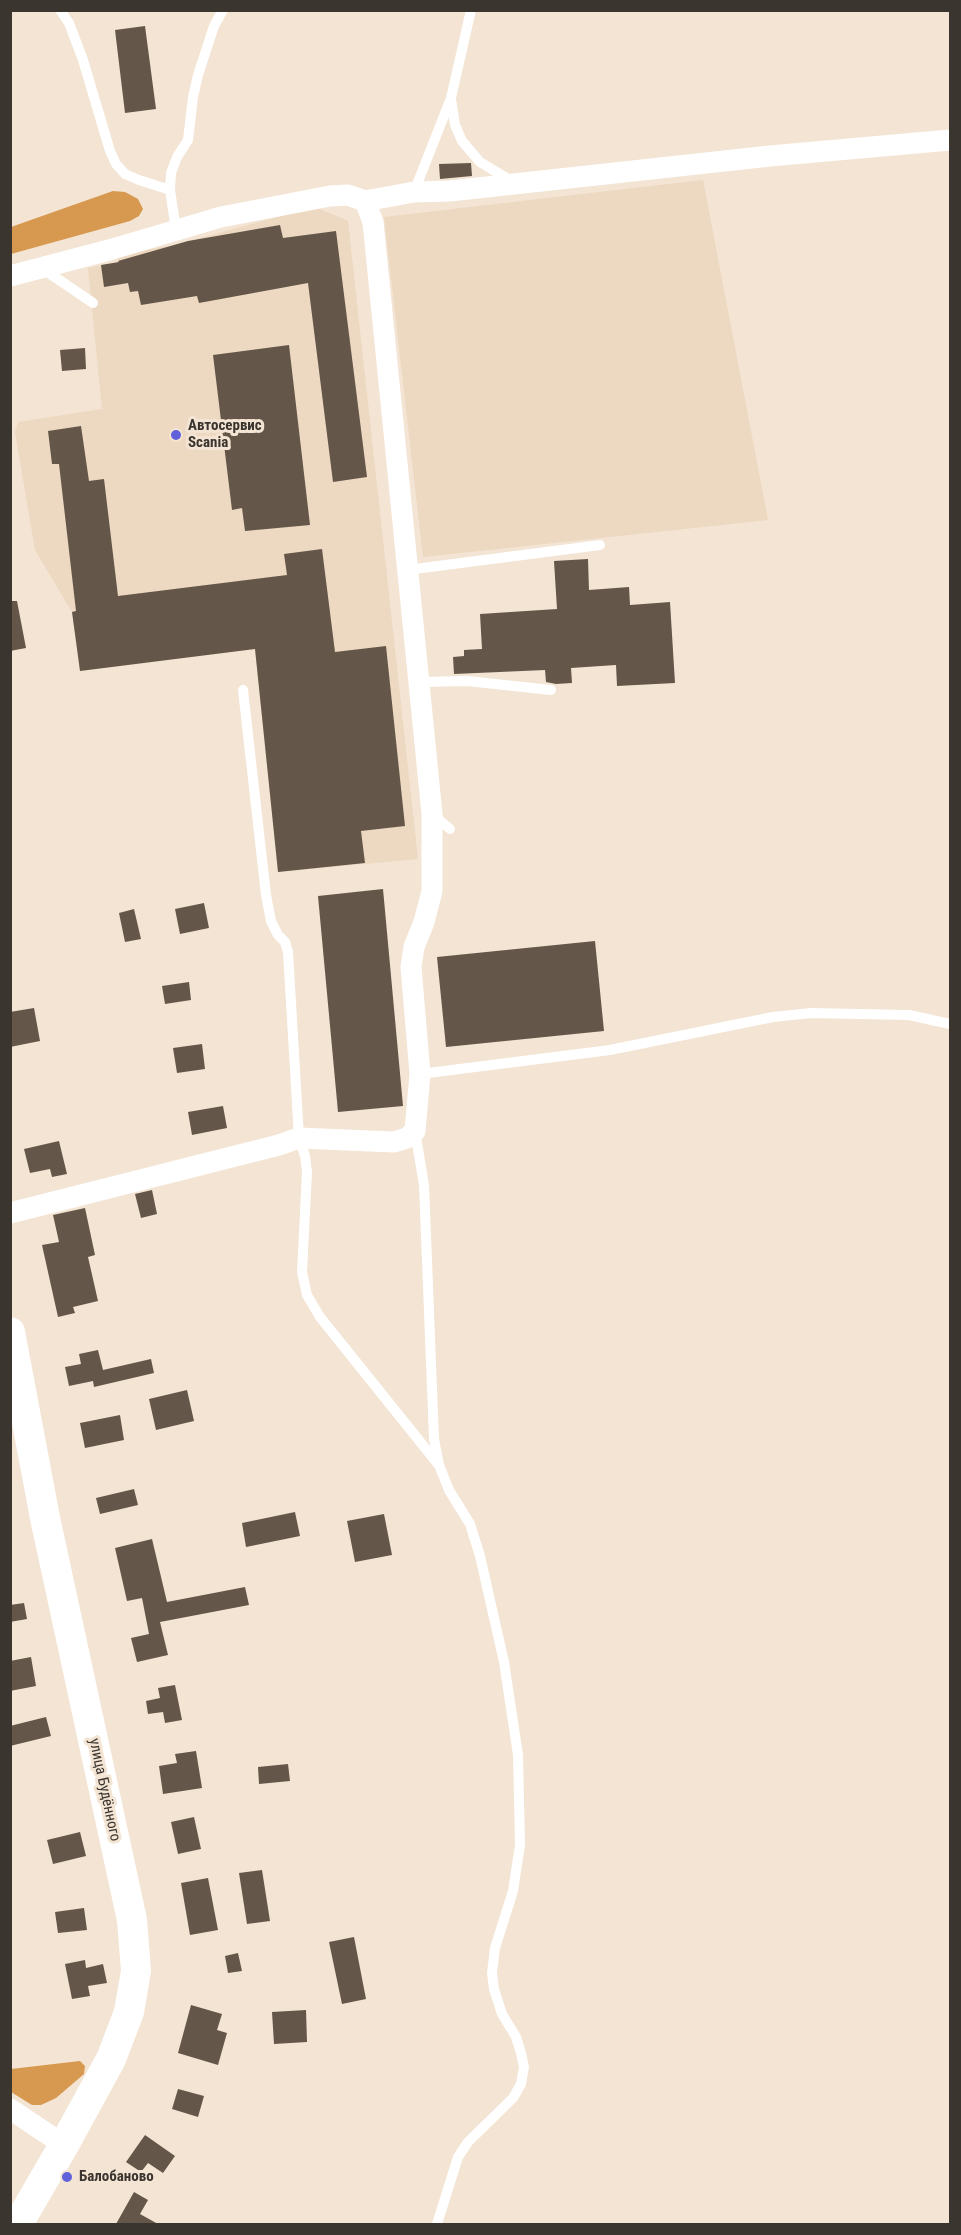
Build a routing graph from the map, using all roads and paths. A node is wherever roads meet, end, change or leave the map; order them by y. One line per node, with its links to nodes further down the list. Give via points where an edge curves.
1 (60, 10): 7 (lane, via 83,60 116,164 125,174)
2 (223, 10): 7 (lane, via 198,75 188,140 171,173)
3 (471, 10): 4 (lane)
4 (451, 98): 6 (lane, via 455,126 462,141 480,162); 8 (lane)
5 (951, 140): 6 (street)
6 (516, 184): 8 (street)
7 (170, 190): 10 (lane)
8 (414, 192): 9 (street)
9 (365, 201): 10 (street, via 348,195 330,196); 15 (street, via 373,222)
10 (176, 230): 11 (street)
11 (42, 269): 12 (street); 13 (lane)
12 (10, 276)
13 (93, 303)
14 (600, 545): 15 (lane)
15 (407, 570): 16 (street)
16 (419, 682): 18 (lane, via 466,681); 19 (street)
17 (243, 690): 24 (lane, via 266,895 271,921 288,952)
18 (551, 690)
19 (432, 814): 20 (lane); 22 (street, via 432,891 411,967)
20 (450, 829)
21 (951, 1024): 22 (lane, via 909,1015 811,1013 610,1050)
22 (420, 1074): 23 (street)
23 (415, 1131): 24 (street, via 394,1142); 27 (lane, via 424,1185)
24 (298, 1138): 25 (street); 27 (lane, via 307,1172 302,1272 307,1295 320,1317)
25 (10, 1213)
26 (10, 1332): 29 (main road, улица Будённого, via 45,1518 132,1920 136,1971 129,2012 111,2058)
27 (438, 1465): 31 (lane, via 477,1545 511,1696 518,1755 520,1845 492,1973 502,2013 516,2037 524,2067 513,2098 458,2157)
28 (10, 2109): 29 (street)
29 (64, 2145): 30 (main road, улица Будённого)
30 (18, 2224)
31 (437, 2224)

